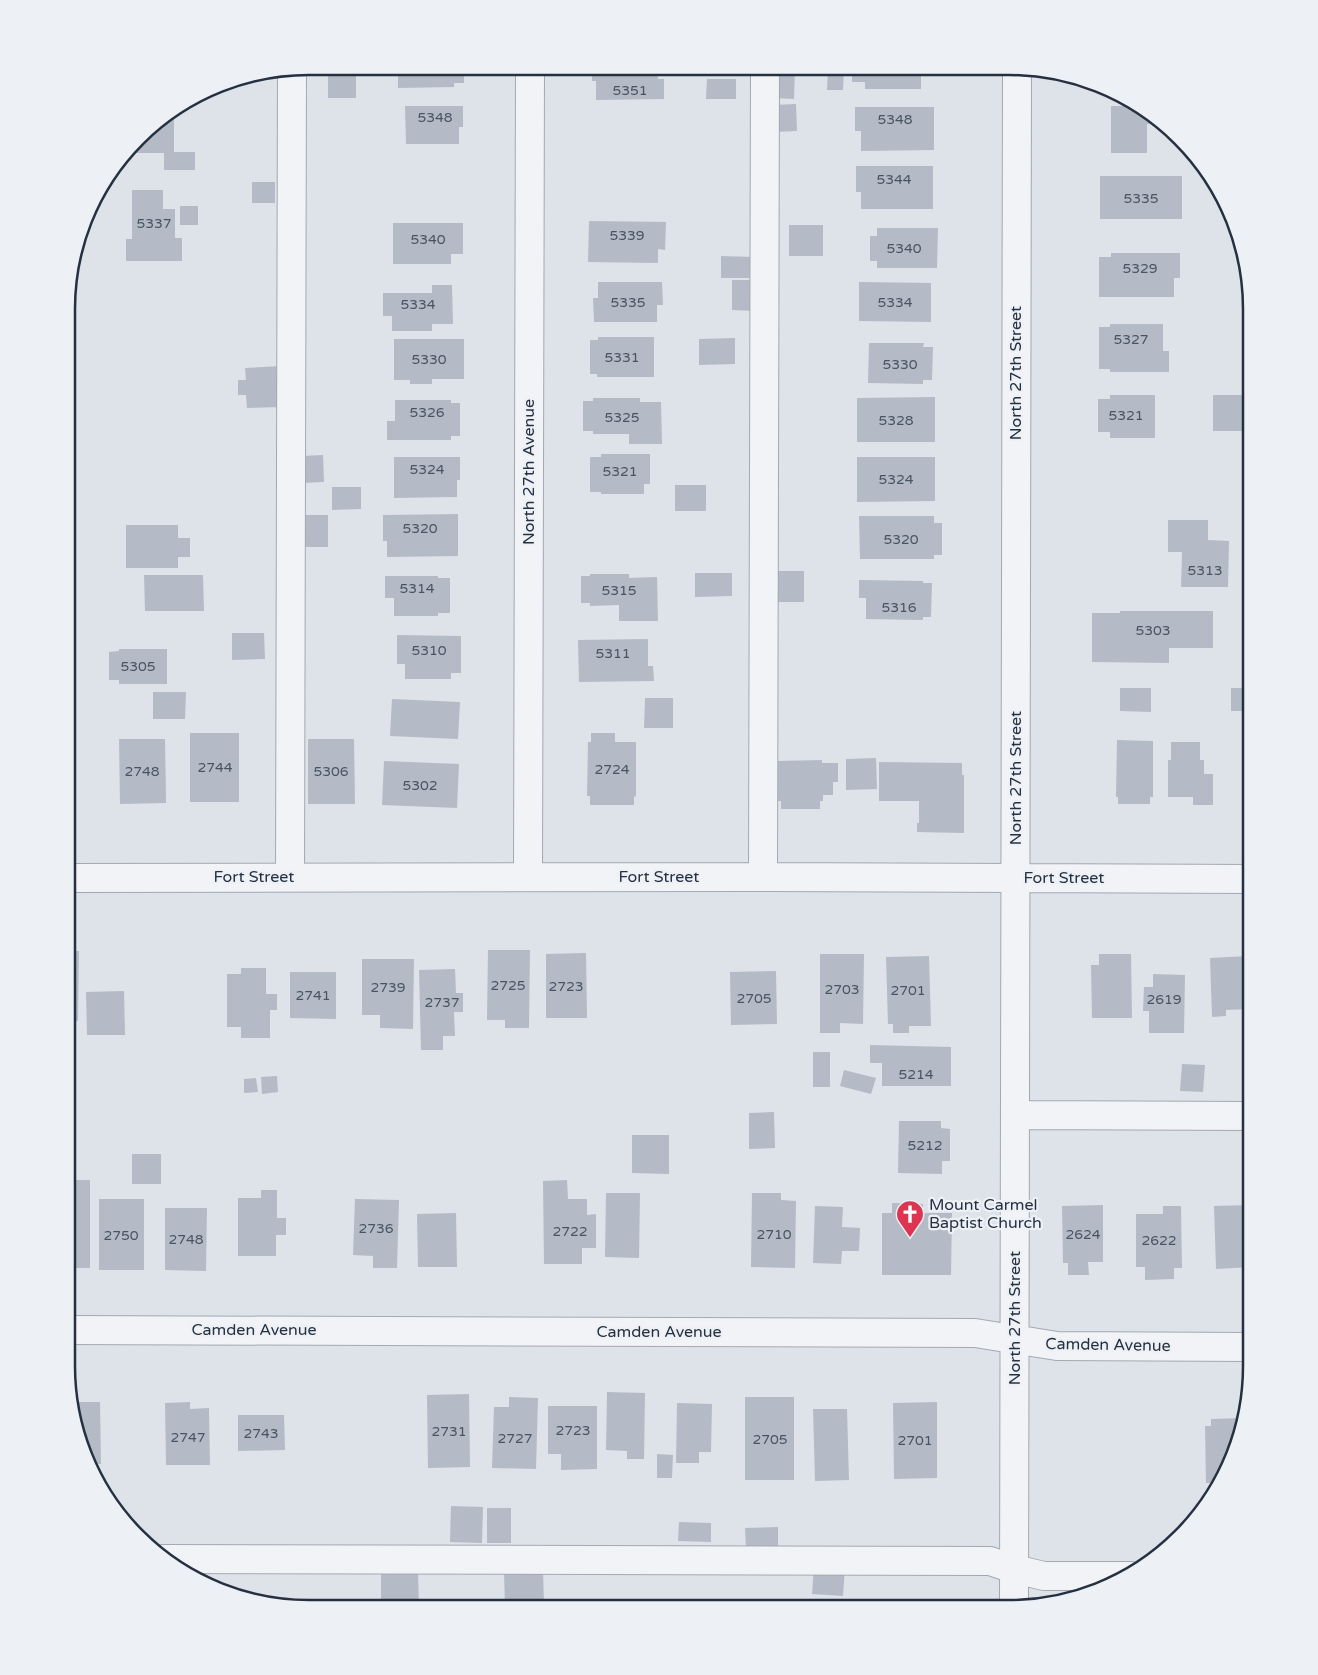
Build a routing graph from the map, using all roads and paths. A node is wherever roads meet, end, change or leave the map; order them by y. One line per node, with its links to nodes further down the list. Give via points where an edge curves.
1 (530, 75): 6 (street, North 27th Avenue)
2 (764, 75): 7 (street)
3 (1017, 75): 9 (street, North 27th Street)
4 (292, 76): 5 (street)
5 (290, 877): 6 (street, Fort Street); 8 (street, Fort Street)
6 (528, 877): 7 (street, Fort Street)
7 (763, 877): 9 (street, Fort Street)
8 (75, 878)
9 (1016, 878): 10 (street, Fort Street); 11 (street, North 27th Street)
10 (1243, 879)
11 (1015, 1115): 12 (street); 14 (street, North 27th Street)
12 (1243, 1116)
13 (75, 1330): 14 (street, Camden Avenue, via 975,1333)
14 (1015, 1339): 15 (street, Camden Avenue, via 1057,1346); 17 (street, North 27th Street)
15 (1243, 1346)
16 (176, 1559): 17 (street, via 990,1561)
17 (1014, 1569): 18 (street, via 1044,1576); 19 (street, North 27th Street)
18 (1113, 1576)
19 (1014, 1600)

